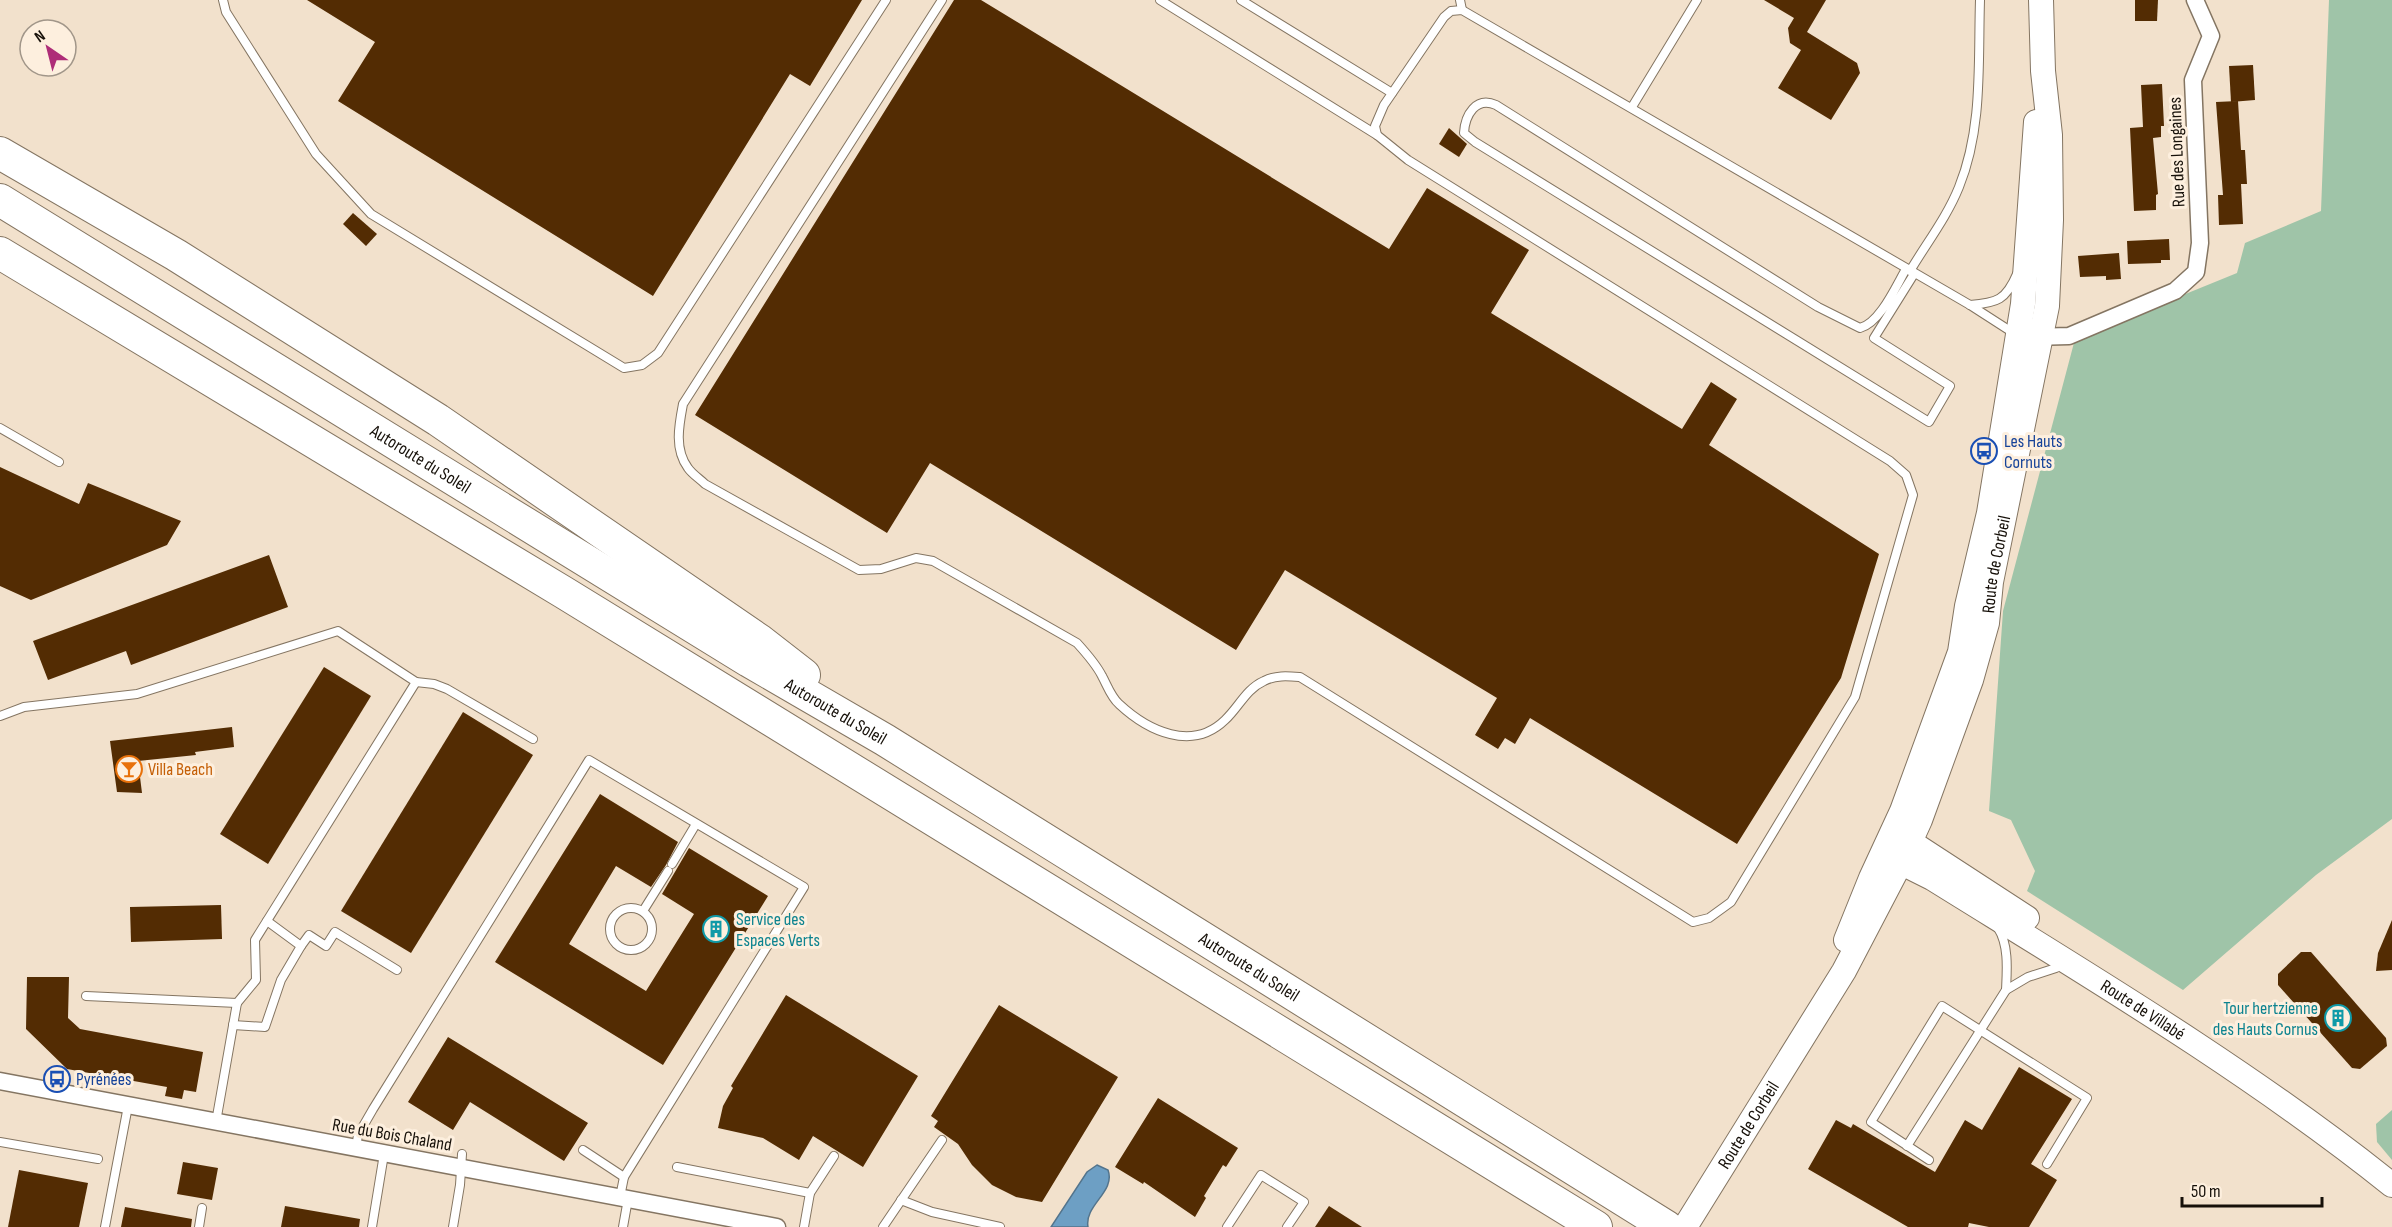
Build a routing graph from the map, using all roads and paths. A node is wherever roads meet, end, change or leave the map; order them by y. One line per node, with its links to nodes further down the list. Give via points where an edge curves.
1 (223, 0): 2 (lane, via 226,12 316,154 371,214 624,368 642,365 658,353)
2 (886, 0)
3 (942, 0): 16 (lane, via 683,404 678,430 688,468 705,484 860,570 881,569 916,558 933,561 1077,643 1090,656 1116,702 1171,736 1205,734 1225,721 1250,689 1263,681 1279,676 1300,677 1693,922 1709,918 1731,902 1855,697 1913,495 1906,475 1890,461 1408,160)
4 (1160, 0): 16 (lane)
5 (1241, 0): 13 (lane)
6 (1460, 0): 11 (lane)
7 (1697, 0): 14 (lane)
8 (1980, 0): 22 (lane, via 1977,116 1970,156 1959,189)
9 (2042, 0): 12 (street, Route de Corbeil)
10 (2195, 0): 24 (street, Rue des Longaines, via 2211,36 2193,80 2200,243 2196,272 2175,291 2069,336)
11 (1462, 10): 13 (lane, via 1451,11 1444,17); 14 (lane)
12 (2043, 71): 19 (street, Route de Corbeil); 24 (street, Route de Corbeil, via 2050,135 2047,306)
13 (1392, 93): 16 (lane, via 1375,126)
14 (1632, 107): 22 (lane)
15 (0, 130): 20 (highway)
16 (1377, 135)
17 (0, 153): 20 (highway)
18 (0, 200): 30 (highway, Autoroute du Soleil, via 749,661)
19 (2028, 226): 23 (lane, via 2017,273 2007,292 1992,304); 24 (street, Route de Corbeil, via 2023,304)
20 (176, 255): 30 (highway, via 438,420 589,521 759,640)
21 (3, 256): 83 (highway, via 563,592)
22 (1910, 271): 22 (lane, via 1876,318 1860,328 1818,307 1496,105 1481,103 1471,110 1465,123 1464,133 1475,142 1929,422 1950,386 1874,338); 23 (lane)
23 (1970, 305): 24 (lane)
24 (2029, 337): 32 (street, Route de Corbeil, via 1967,606 1960,652 1902,811)
25 (0, 428): 26 (lane)
26 (59, 462)
27 (416, 682): 28 (lane, via 338,631 137,694 24,707); 29 (lane, via 447,689); 35 (lane)
28 (0, 716)
29 (533, 740)
30 (885, 740): 84 (highway, Autoroute du Soleil)
31 (696, 824): 33 (lane); 56 (lane, via 589,760 373,1109 358,1135); 66 (lane, via 804,887)
32 (1897, 847): 34 (street, Route de Villabé); 65 (street, Route de Villabé, via 2265,1076); 85 (street, Route de Corbeil, via 1812,1023)
33 (643, 911): 33 (lane, via 621,909 611,920 610,935 619,947 632,950 649,941 651,921)
34 (1988, 912): 36 (lane); 51 (street, Route de Villabé, via 2221,1060)
35 (267, 921): 38 (lane); 45 (lane, via 255,940 256,980)
36 (2002, 935): 37 (lane); 43 (lane, via 2008,968)
37 (2011, 941)
38 (302, 946): 41 (lane, via 309,935 326,946 335,932); 46 (lane, via 281,980 265,1027)
39 (2047, 963): 40 (lane)
40 (2056, 968): 42 (lane); 43 (lane, via 2028,977)
41 (397, 970)
42 (2064, 973)
43 (2006, 990): 47 (lane)
44 (86, 996): 45 (lane)
45 (237, 1003): 46 (lane)
46 (233, 1025): 52 (lane)
47 (1980, 1031): 55 (lane); 55 (lane, via 1941,1006 1871,1122); 63 (lane, via 2087,1098)
48 (0, 1081): 50 (street, Rue du Bois Chaland)
49 (2234, 1081): 51 (lane)
50 (128, 1106): 52 (street, Rue du Bois Chaland); 72 (lane)
51 (2301, 1116): 67 (street, Route de Villabé)
52 (216, 1122): 56 (street, Rue du Bois Chaland)
53 (942, 1140): 70 (lane)
54 (0, 1142): 60 (lane)
55 (1907, 1146): 61 (lane)
56 (356, 1149): 58 (street, Rue du Bois Chaland)
57 (583, 1150): 66 (lane)
58 (384, 1154): 62 (street, Rue du Bois Chaland); 74 (lane)
59 (834, 1156): 68 (lane)
60 (98, 1160)
61 (1929, 1160)
62 (461, 1161): 69 (street, Rue du Bois Chaland); 75 (lane)
63 (2047, 1164)
64 (677, 1167): 68 (lane)
65 (2392, 1169)
66 (624, 1177): 69 (lane)
67 (2392, 1185)
68 (810, 1192): 78 (lane)
69 (624, 1198): 76 (lane); 77 (street, Rue du Bois Chaland)
70 (901, 1200): 79 (lane); 80 (lane, via 932,1212)
71 (202, 1208): 73 (lane)
72 (105, 1227)
73 (199, 1227)
74 (372, 1227)
75 (453, 1227)
76 (623, 1227)
77 (777, 1227)
78 (804, 1227)
79 (883, 1227)
80 (1000, 1227)
81 (1227, 1227): 82 (lane, via 1261,1175 1304,1202)
82 (1287, 1227)
83 (1596, 1227)
84 (1667, 1227)
85 (1685, 1227)

